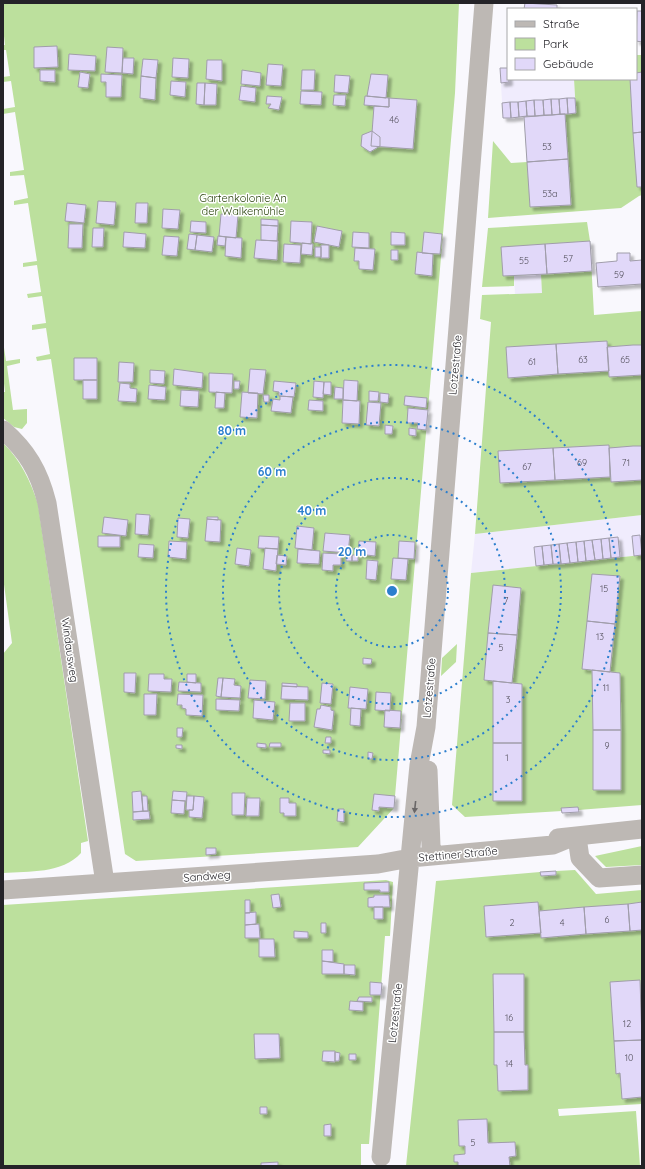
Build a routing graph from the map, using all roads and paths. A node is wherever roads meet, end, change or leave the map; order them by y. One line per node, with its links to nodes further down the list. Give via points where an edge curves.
1 (484, 3): 3 (street, Lotzestraße)
2 (3, 430): 9 (street, Windausweg, via 24,450 41,483 49,516)
3 (426, 726): 6 (street, Lotzestraße); 7 (street, Lotzestraße, one-way to 7, via 419,766)
4 (642, 829): 5 (street, Stettiner Straße)
5 (573, 838): 6 (street, Stettiner Straße, via 473,841); 8 (street, via 580,858 599,878)
6 (433, 851): 7 (street, Stettiner Straße)
7 (410, 858): 9 (street, Sandweg, via 378,864); 11 (street, Lotzestraße)
8 (642, 875)
9 (105, 883): 10 (street, Sandweg)
10 (3, 890)
11 (381, 1157)

